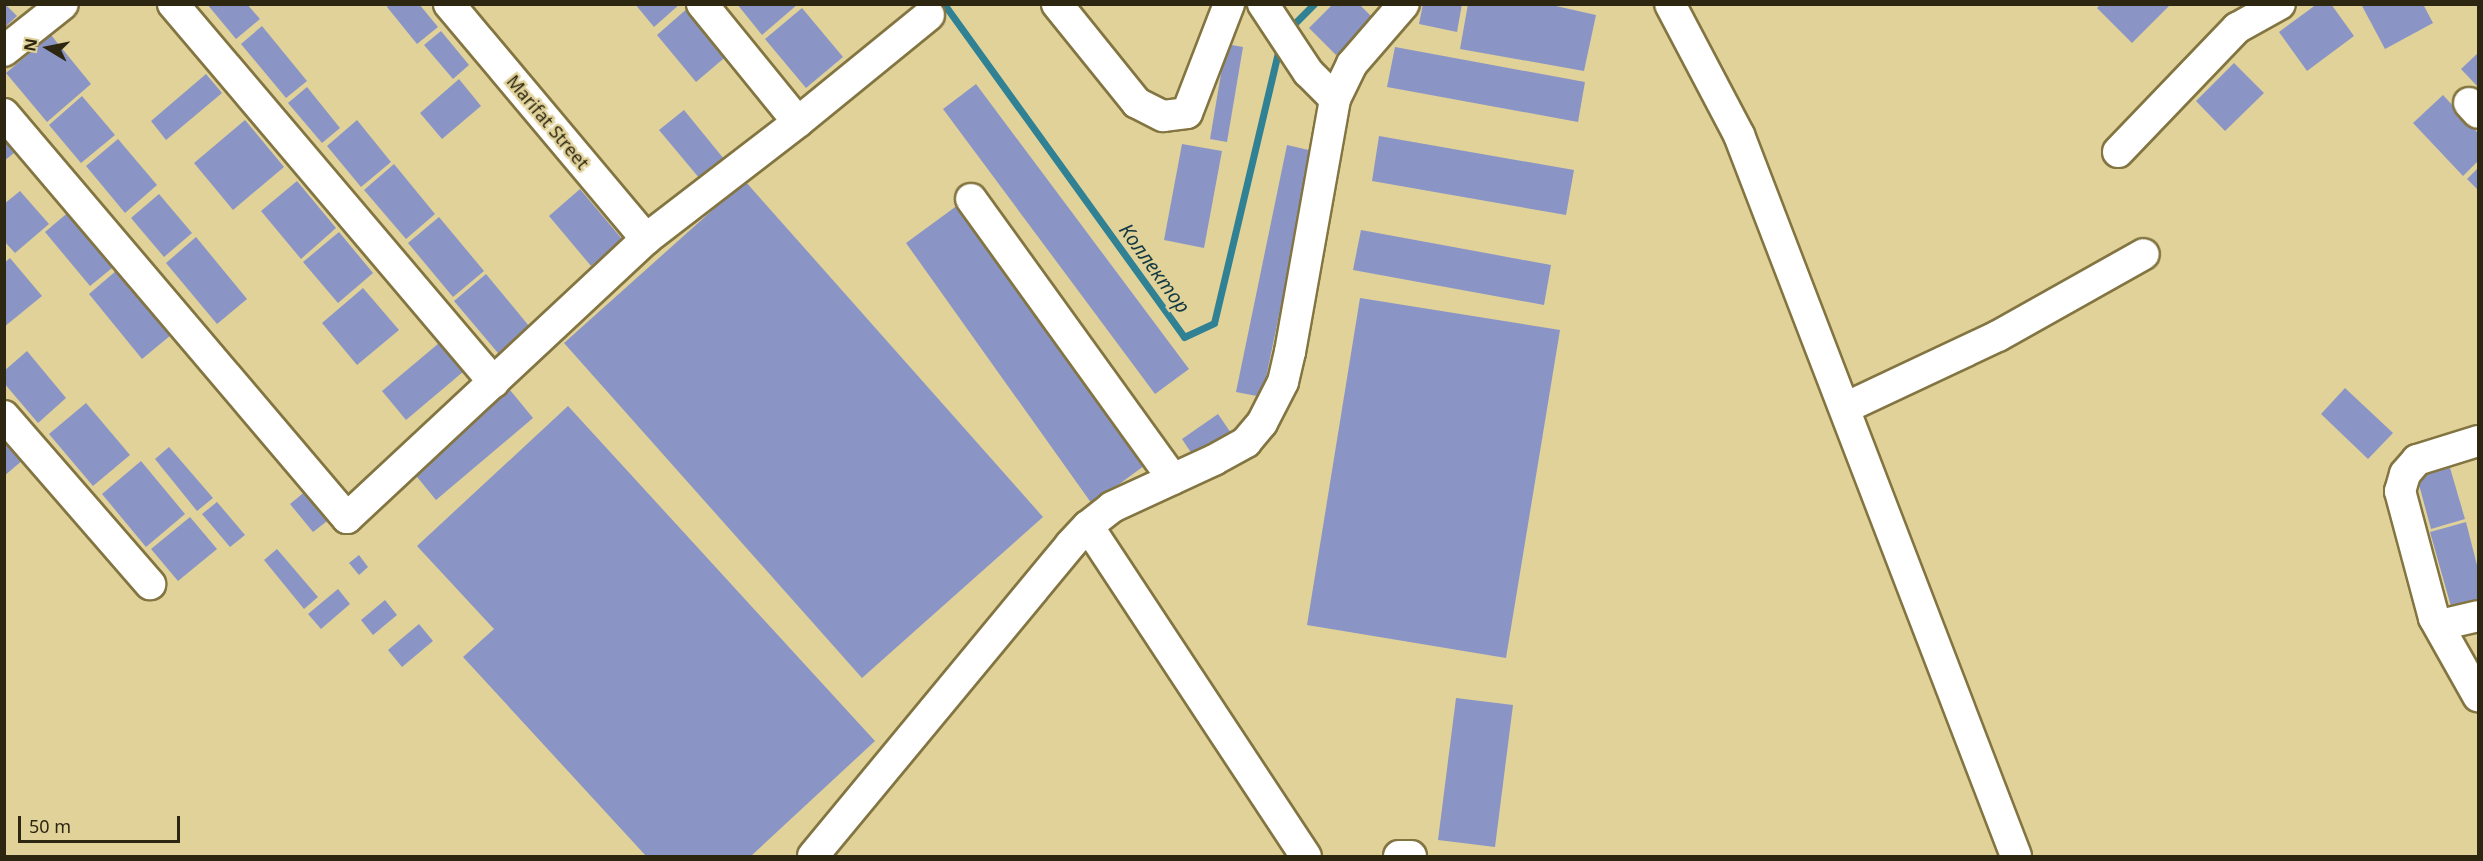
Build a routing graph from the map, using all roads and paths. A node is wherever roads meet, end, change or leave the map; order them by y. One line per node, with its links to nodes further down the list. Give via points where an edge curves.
1 (63, 4): 12 (street)
2 (173, 4): 20 (street)
3 (449, 4): 18 (street, Marifat Street)
4 (702, 4): 15 (street)
5 (1057, 4): 6 (street, via 1137,103 1163,116 1187,112)
6 (1229, 4)
7 (1404, 4): 13 (street, via 1352,64)
8 (1671, 4): 21 (street, via 1739,135)
9 (2280, 4): 16 (street, via 2237,28)
10 (928, 15): 15 (street)
11 (1276, 26): 13 (street, via 1308,72)
12 (4, 51)
13 (1335, 99): 24 (street, via 1290,352 1275,401 1246,442)
14 (4, 114): 20 (street, via 347,518)
15 (798, 122): 18 (street)
16 (2118, 152)
17 (971, 199): 24 (street)
18 (646, 239): 20 (street)
19 (2144, 254): 21 (street, via 1998,336)
20 (494, 382)
21 (1845, 408): 34 (street)
22 (4, 416): 26 (street)
23 (2478, 441): 28 (street, via 2417,460 2405,474 2400,491 2434,618)
24 (1173, 479): 25 (street, via 1112,507)
25 (1088, 526): 30 (street); 31 (street)
26 (150, 584)
27 (2478, 616): 28 (street)
28 (2440, 625): 29 (street)
29 (2478, 696)
30 (813, 856)
31 (1306, 856)
32 (1399, 856): 33 (street)
33 (1411, 856)
34 (2016, 856)

